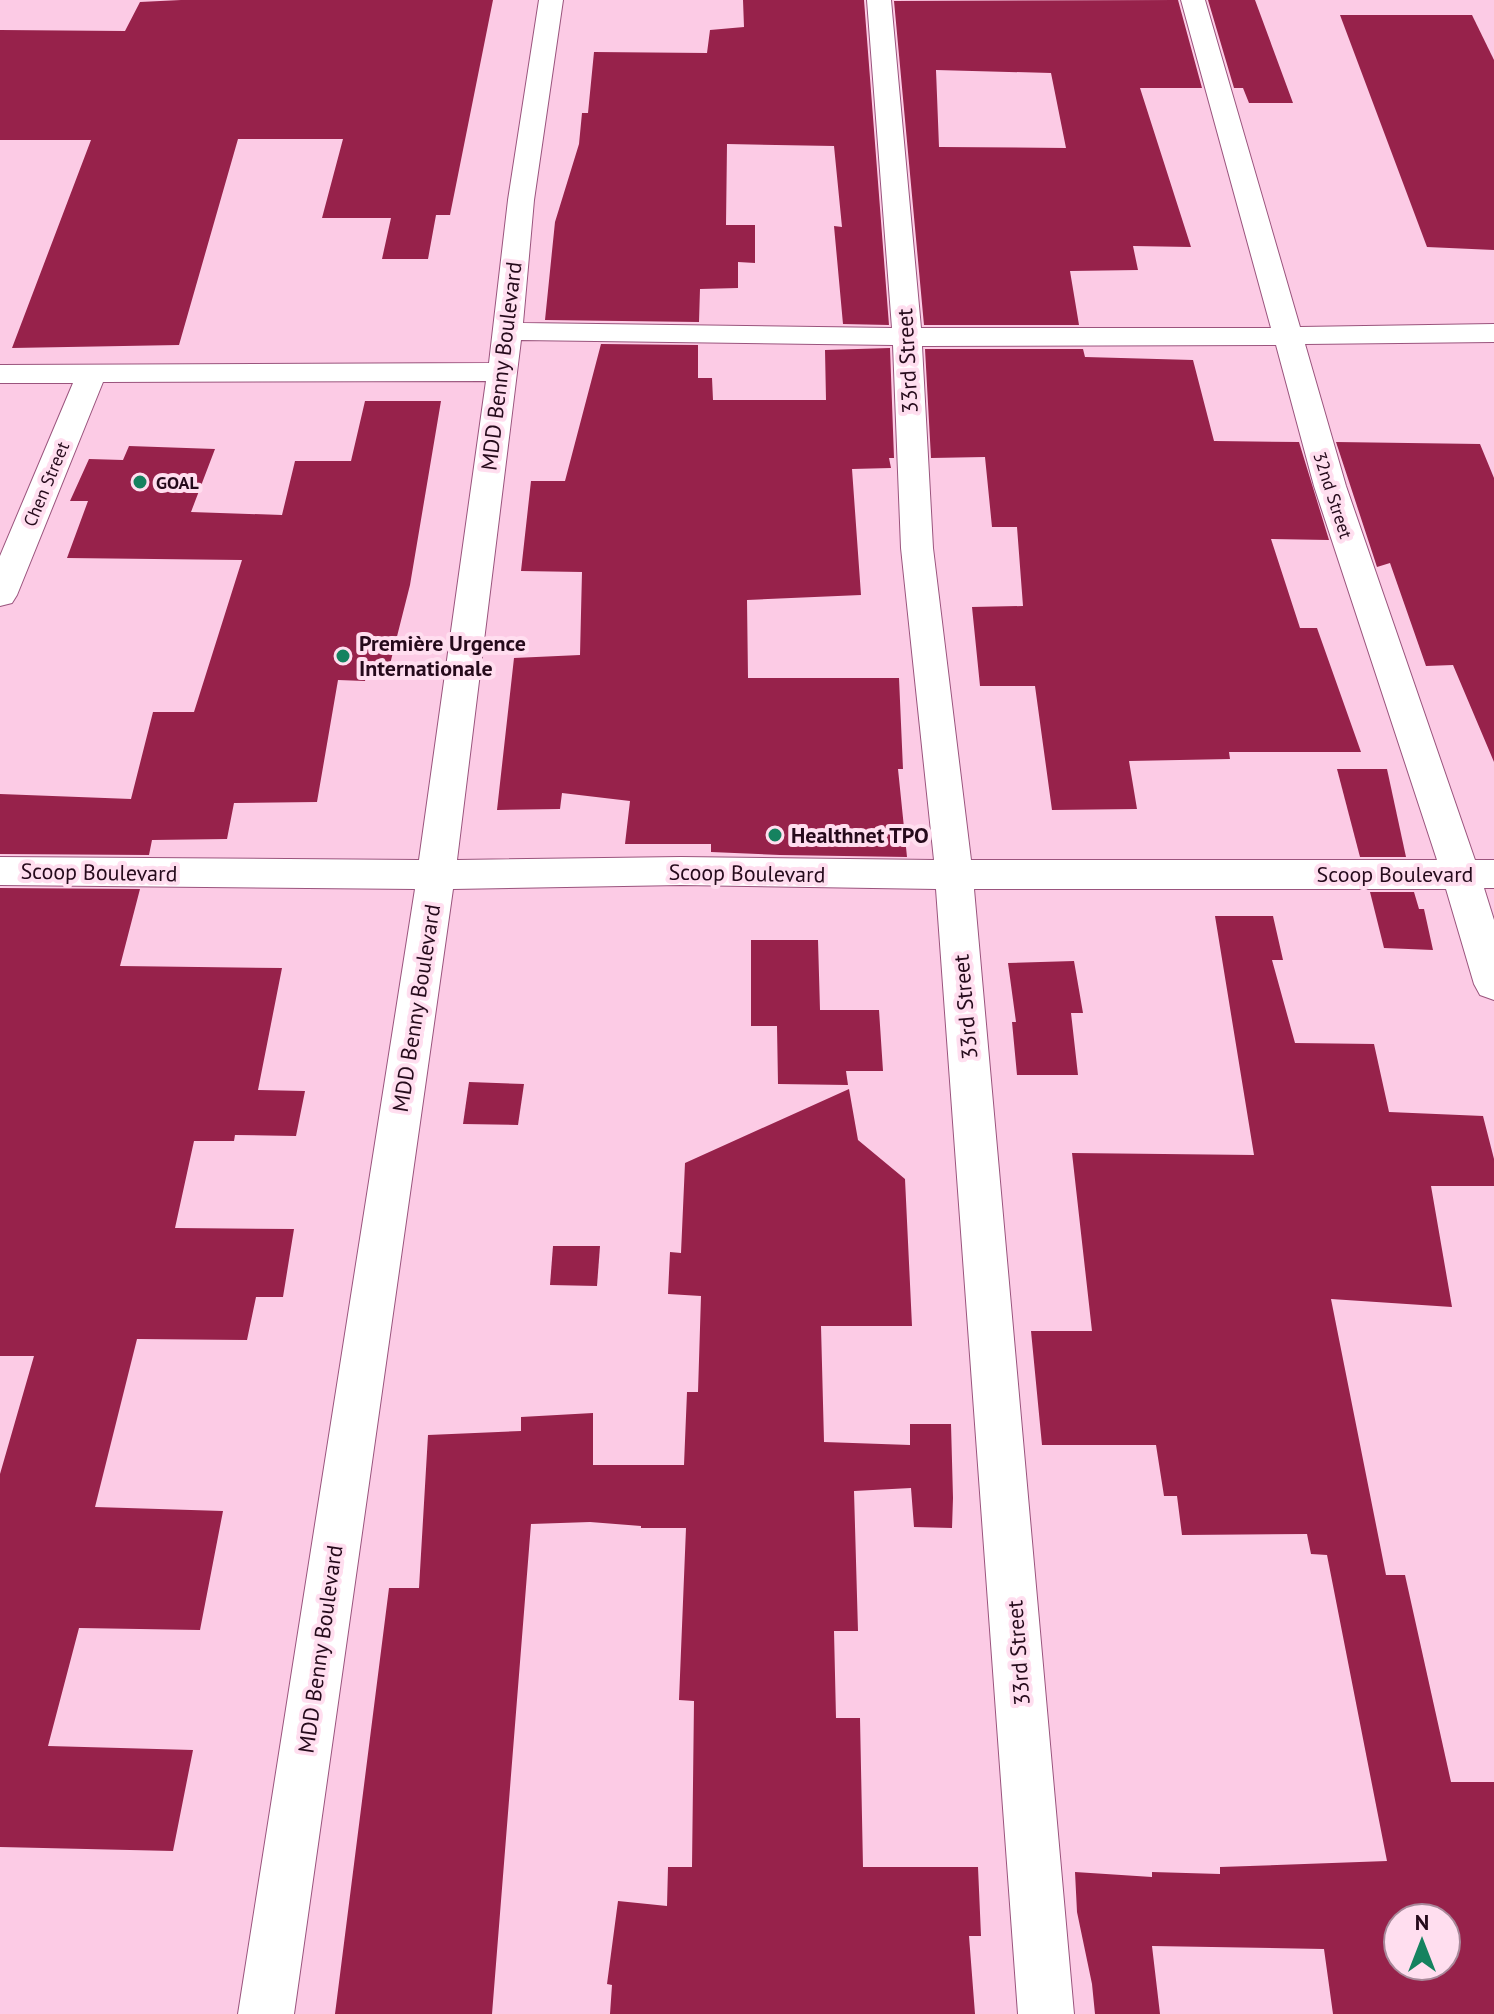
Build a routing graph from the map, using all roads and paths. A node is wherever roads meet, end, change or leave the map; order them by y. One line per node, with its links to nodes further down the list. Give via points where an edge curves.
1 (551, 0): 4 (street, MDD Benny Boulevard)
2 (879, 0): 6 (street, 33rd Street)
3 (1193, 0): 7 (street, 32nd Street)
4 (508, 331): 6 (street); 8 (street, MDD Benny Boulevard)
5 (1494, 333): 7 (street)
6 (907, 337): 7 (street); 15 (street, 33rd Street, via 917,548)
7 (1285, 337): 13 (street, 32nd Street, via 1334,500)
8 (502, 372): 9 (street); 14 (street, MDD Benny Boulevard)
9 (92, 373): 10 (street); 11 (street, Chen Street)
10 (0, 374)
11 (0, 595)
12 (0, 871): 14 (street, Scoop Boulevard)
13 (1477, 873): 15 (street, Scoop Boulevard); 16 (street, 32nd Street)
14 (436, 875): 15 (street, Scoop Boulevard); 17 (street, MDD Benny Boulevard)
15 (954, 875): 18 (street, 33rd Street)
16 (1494, 984)
17 (266, 2014)
18 (1046, 2014)

